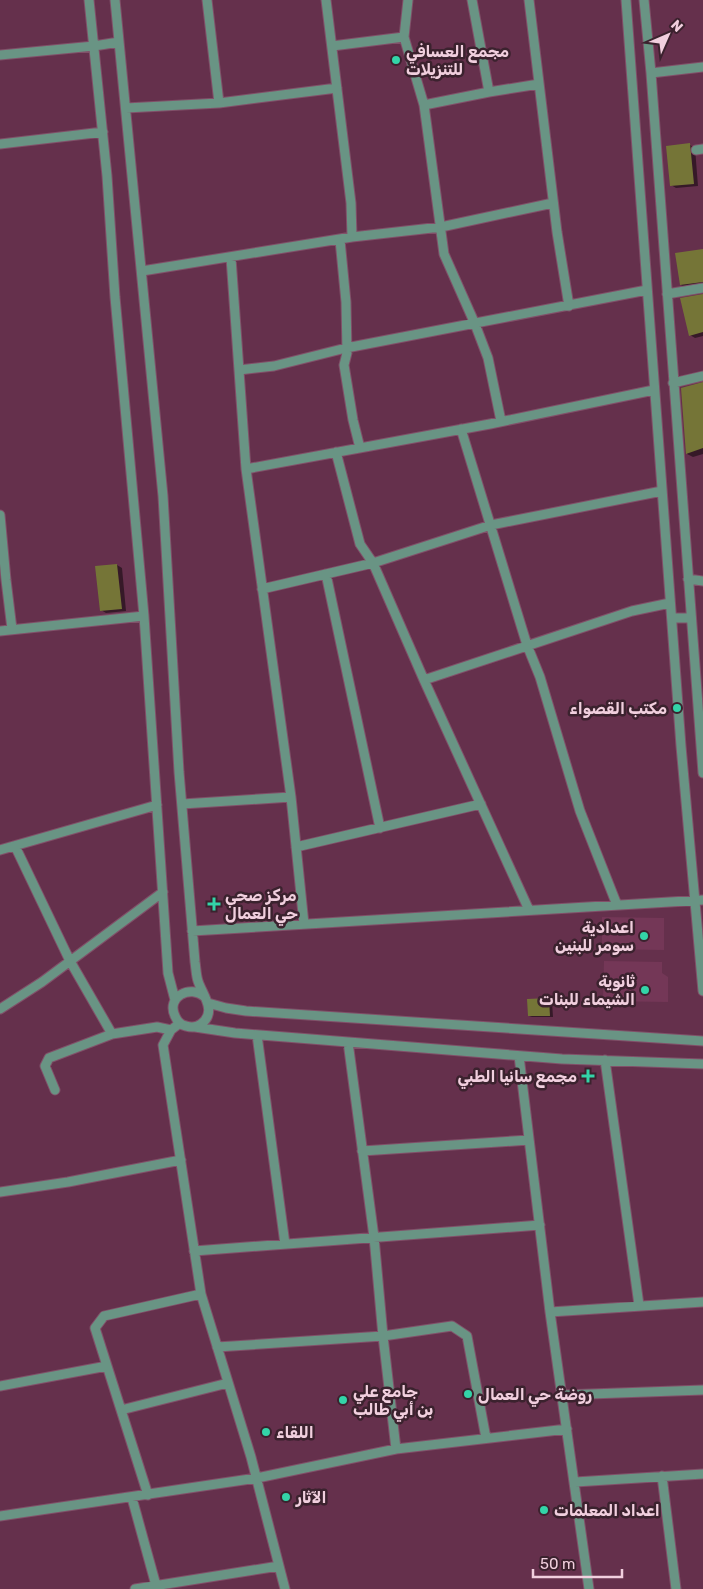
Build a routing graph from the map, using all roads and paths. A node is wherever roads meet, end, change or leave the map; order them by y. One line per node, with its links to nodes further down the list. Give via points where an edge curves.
1 (89, 0): 12 (street)
2 (115, 0): 11 (street)
3 (207, 0): 20 (street)
4 (326, 0): 13 (street)
5 (408, 0): 10 (street)
6 (472, 0): 19 (street)
7 (529, 0): 17 (street)
8 (626, 0): 32 (street)
9 (644, 0): 16 (street)
10 (404, 38): 13 (street); 21 (street)
11 (119, 42): 12 (street); 22 (street)
12 (94, 46): 14 (street); 23 (street)
13 (332, 46): 18 (street)
14 (0, 55)
15 (703, 67): 16 (street)
16 (650, 73): 33 (street)
17 (539, 84): 19 (street); 25 (street)
18 (337, 88): 20 (street); 27 (street)
19 (488, 92): 21 (street)
20 (219, 103): 22 (street)
21 (424, 105): 26 (street)
22 (126, 108): 30 (street)
23 (103, 132): 24 (street); 55 (street)
24 (0, 144)
25 (553, 203): 26 (street); 34 (street)
26 (441, 227): 27 (street); 35 (street, via 444,254)
27 (352, 238): 28 (street)
28 (340, 240): 29 (street); 36 (street, via 346,302)
29 (231, 258): 30 (street); 37 (street)
30 (142, 271): 64 (street, via 163,496)
31 (703, 288): 33 (street)
32 (647, 290): 34 (street); 40 (street)
33 (667, 294): 39 (street)
34 (569, 306): 35 (street)
35 (475, 324): 36 (street); 41 (street, via 488,358)
36 (346, 348): 37 (street, via 274,366); 43 (street, via 344,365)
37 (239, 370): 45 (street)
38 (703, 376): 39 (street)
39 (674, 383): 51 (street)
40 (654, 390): 41 (street); 46 (street)
41 (502, 421): 42 (street)
42 (461, 429): 43 (street); 48 (street)
43 (360, 448): 44 (street)
44 (336, 452): 45 (street); 49 (street, via 360,544)
45 (246, 469): 53 (street)
46 (662, 491): 48 (street); 54 (street)
47 (0, 515): 58 (street)
48 (491, 525): 49 (street); 60 (street)
49 (373, 563): 50 (street); 61 (street)
50 (326, 574): 53 (street); 67 (street)
51 (688, 579): 52 (street); 57 (street)
52 (703, 581)
53 (262, 589): 63 (street)
54 (670, 603): 56 (street); 60 (street, via 632,611)
55 (144, 616): 58 (street); 66 (street)
56 (672, 618): 57 (street); 72 (street)
57 (691, 618): 62 (street)
58 (12, 629): 59 (street)
59 (0, 630)
60 (527, 645): 61 (street); 73 (street, via 580,812)
61 (424, 680): 65 (street)
62 (703, 773)
63 (291, 796): 64 (street); 69 (street)
64 (182, 804): 76 (street)
65 (480, 804): 67 (street); 74 (street)
66 (157, 805): 68 (street); 71 (street)
67 (380, 828): 69 (street)
68 (15, 846): 70 (street); 77 (street)
69 (296, 847): 75 (street)
70 (0, 850)
71 (163, 892): 77 (street); 79 (street, via 168,973)
72 (699, 900): 73 (street); 78 (street)
73 (617, 905): 74 (street)
74 (529, 910): 75 (street)
75 (304, 924): 76 (street)
76 (192, 931): 80 (street, via 198,980)
77 (70, 961): 81 (street); 85 (street)
78 (703, 991)
79 (175, 1000): 80 (street, via 184,992 195,991); 82 (street, via 174,1012)
80 (206, 1000): 83 (street, via 209,1009 205,1020); 87 (street, via 246,1011)
81 (0, 1010)
82 (180, 1023): 83 (street); 84 (street)
83 (195, 1026): 86 (street)
84 (172, 1030): 85 (street, via 157,1027); 95 (street, via 163,1045)
85 (112, 1034): 92 (street, via 49,1058 45,1066)
86 (257, 1035): 88 (street); 99 (street)
87 (703, 1041)
88 (348, 1042): 89 (street); 94 (street)
89 (519, 1056): 90 (street); 93 (street)
90 (605, 1060): 91 (street); 103 (street)
91 (703, 1064)
92 (54, 1090)
93 (529, 1140): 94 (street); 97 (street)
94 (362, 1151): 98 (street)
95 (181, 1160): 96 (street); 100 (street)
96 (0, 1192)
97 (540, 1225): 98 (street); 104 (street)
98 (374, 1237): 99 (street); 105 (street)
99 (285, 1244): 100 (street)
100 (194, 1251): 101 (street)
101 (201, 1294): 106 (street); 107 (street, via 104,1316 95,1328)
102 (703, 1302): 103 (street)
103 (639, 1305): 104 (street)
104 (550, 1312): 111 (street)
105 (383, 1336): 106 (street); 114 (street, via 452,1326 467,1336); 115 (street)
106 (217, 1347): 108 (street)
107 (107, 1366): 109 (street); 112 (street)
108 (228, 1383): 112 (street); 118 (street)
109 (0, 1386)
110 (703, 1390): 111 (street)
111 (562, 1395): 113 (street)
112 (121, 1410): 120 (street)
113 (567, 1429): 114 (street); 119 (street)
114 (486, 1438): 115 (street)
115 (396, 1449): 118 (street)
116 (703, 1474): 117 (street)
117 (662, 1476): 119 (street); 128 (street)
118 (257, 1478): 120 (street); 123 (street)
119 (575, 1482): 127 (street)
120 (148, 1495): 121 (street)
121 (132, 1498): 122 (street); 124 (street)
122 (0, 1516)
123 (279, 1566): 124 (street); 126 (street)
124 (157, 1587): 125 (street)
125 (135, 1589)
126 (285, 1589)
127 (589, 1589)
128 (676, 1589)

